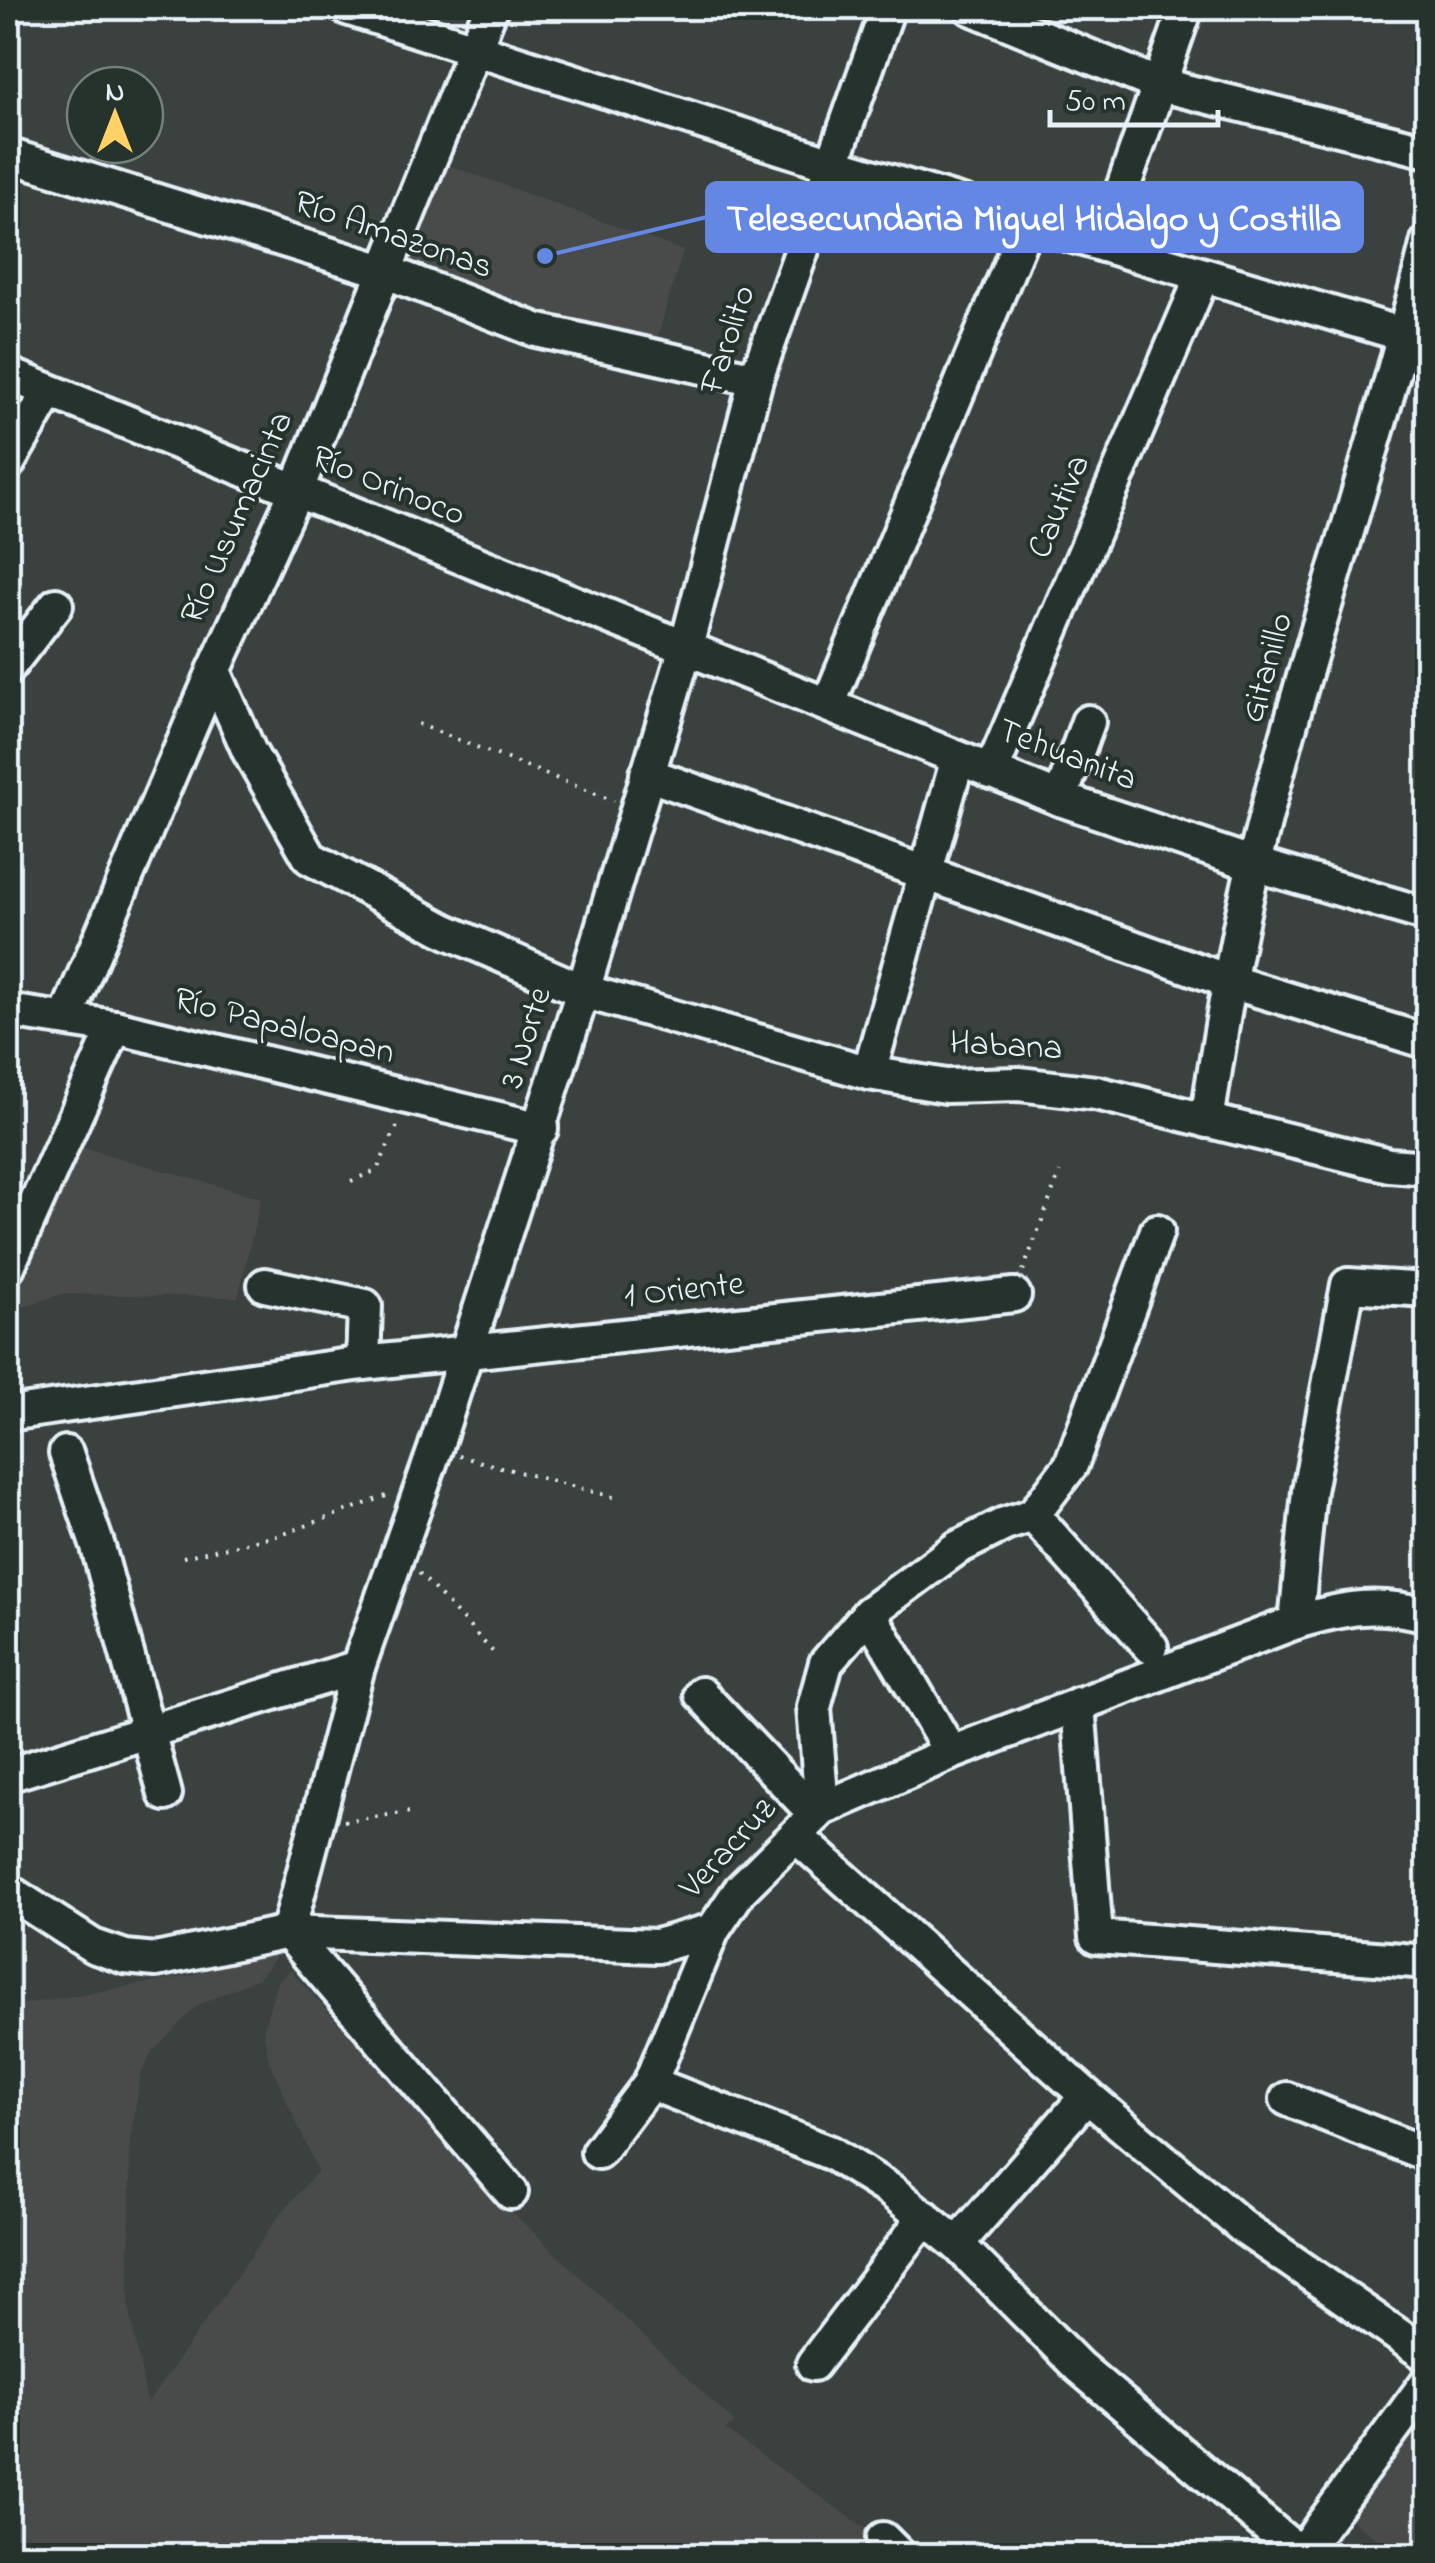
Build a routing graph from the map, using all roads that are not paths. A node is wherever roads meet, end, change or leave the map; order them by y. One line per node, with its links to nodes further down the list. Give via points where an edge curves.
1 (348, 8): 6 (street)
2 (491, 8): 6 (street, Río Usumacinta)
3 (888, 8): 10 (street, Farolito)
4 (972, 8): 7 (street)
5 (1186, 8): 7 (street)
6 (474, 46): 10 (street); 14 (street, Río Usumacinta)
7 (1157, 84): 8 (street); 13 (street)
8 (1428, 150)
9 (8, 156): 14 (street, Río Amazonas)
10 (832, 164): 11 (street); 18 (street, Farolito)
11 (1028, 222): 13 (street); 26 (street)
12 (1428, 241): 16 (street, Gitanillo)
13 (1103, 245): 15 (street)
14 (386, 272): 18 (street, Río Amazonas, via 536,330); 21 (street, Río Usumacinta)
15 (1202, 275): 16 (street); 29 (street, Cautiva)
16 (1416, 338): 32 (street, Gitanillo)
17 (8, 374): 19 (street, Río Orinoco)
18 (756, 379): 23 (street, Farolito)
19 (49, 392): 20 (street); 21 (street, Río Orinoco)
20 (8, 463)
21 (295, 494): 23 (street, Río Orinoco); 25 (street, Río Usumacinta)
22 (56, 604): 24 (street)
23 (686, 648): 26 (street, Tehuanita); 30 (street, 3 Norte)
24 (8, 667)
25 (214, 671): 36 (street, Habana, via 249,751 310,858 446,932); 38 (street, Río Usumacinta)
26 (829, 702): 28 (street, Tehuanita)
27 (1088, 722): 31 (street)
28 (958, 758): 29 (street, Tehuanita); 33 (street)
29 (991, 772): 31 (street, Tehuanita)
30 (647, 774): 33 (street); 36 (street, 3 Norte)
31 (1060, 799): 32 (street, Tehuanita)
32 (1254, 864): 34 (street, Tehuanita); 35 (street, Gitanillo)
33 (924, 874): 35 (street); 41 (street)
34 (1428, 915)
35 (1228, 982): 40 (street); 42 (street, Gitanillo)
36 (583, 992): 41 (street, Habana); 43 (street, 3 Norte)
37 (8, 1011): 38 (street, Río Papaloapan)
38 (66, 1018): 39 (street, Río Papaloapan)
39 (115, 1027): 43 (street, Río Papaloapan); 45 (street)
40 (1428, 1042)
41 (869, 1073): 42 (street, Habana, via 946,1086 1019,1084 1096,1093)
42 (1207, 1121): 44 (street, Habana, via 1389,1165)
43 (541, 1129): 51 (street, 3 Norte)
44 (1428, 1168)
45 (15, 1231): 47 (street)
46 (1156, 1232): 55 (street, via 1071,1465)
47 (8, 1266)
48 (265, 1286): 52 (street, via 365,1306)
49 (1428, 1290): 58 (street, via 1348,1285 1309,1491)
50 (1014, 1295): 51 (street, 1 Oriente)
51 (464, 1356): 52 (street, 1 Oriente); 60 (street, 3 Norte)
52 (363, 1364): 53 (street, 1 Oriente)
53 (8, 1414)
54 (66, 1453): 63 (street)
55 (1033, 1516): 56 (street, via 957,1548); 59 (street)
56 (869, 1613): 64 (street); 67 (street, via 826,1664 816,1688)
57 (1428, 1615): 58 (street, Veracruz, via 1350,1606)
58 (1296, 1622): 62 (street, Veracruz)
59 (1151, 1647)
60 (358, 1667): 63 (street); 70 (street, 3 Norte)
61 (700, 1694): 67 (street)
62 (1078, 1704): 64 (street, Veracruz); 71 (street, via 1096,1937)
63 (148, 1728): 65 (street); 66 (street)
64 (951, 1753): 67 (street, Veracruz)
65 (8, 1775)
66 (165, 1794)
67 (811, 1820): 69 (street, Veracruz, via 740,1890); 73 (street)
68 (8, 1891): 70 (street, Veracruz, via 93,1946 125,1957 156,1960)
69 (714, 1930): 70 (street, Veracruz, via 656,1946 598,1947 456,1935); 72 (street)
70 (288, 1932): 77 (street)
71 (1428, 1962)
72 (650, 2083): 75 (street); 78 (street, via 831,2153)
73 (1087, 2096): 79 (street); 80 (street, via 1244,2228)
74 (1287, 2099): 76 (street)
75 (598, 2152)
76 (1428, 2155)
77 (511, 2192)
78 (925, 2217): 79 (street); 81 (street)
79 (957, 2244): 83 (street, via 1078,2367)
80 (1428, 2356)
81 (814, 2364)
82 (1428, 2382): 83 (street)
83 (1300, 2555)

